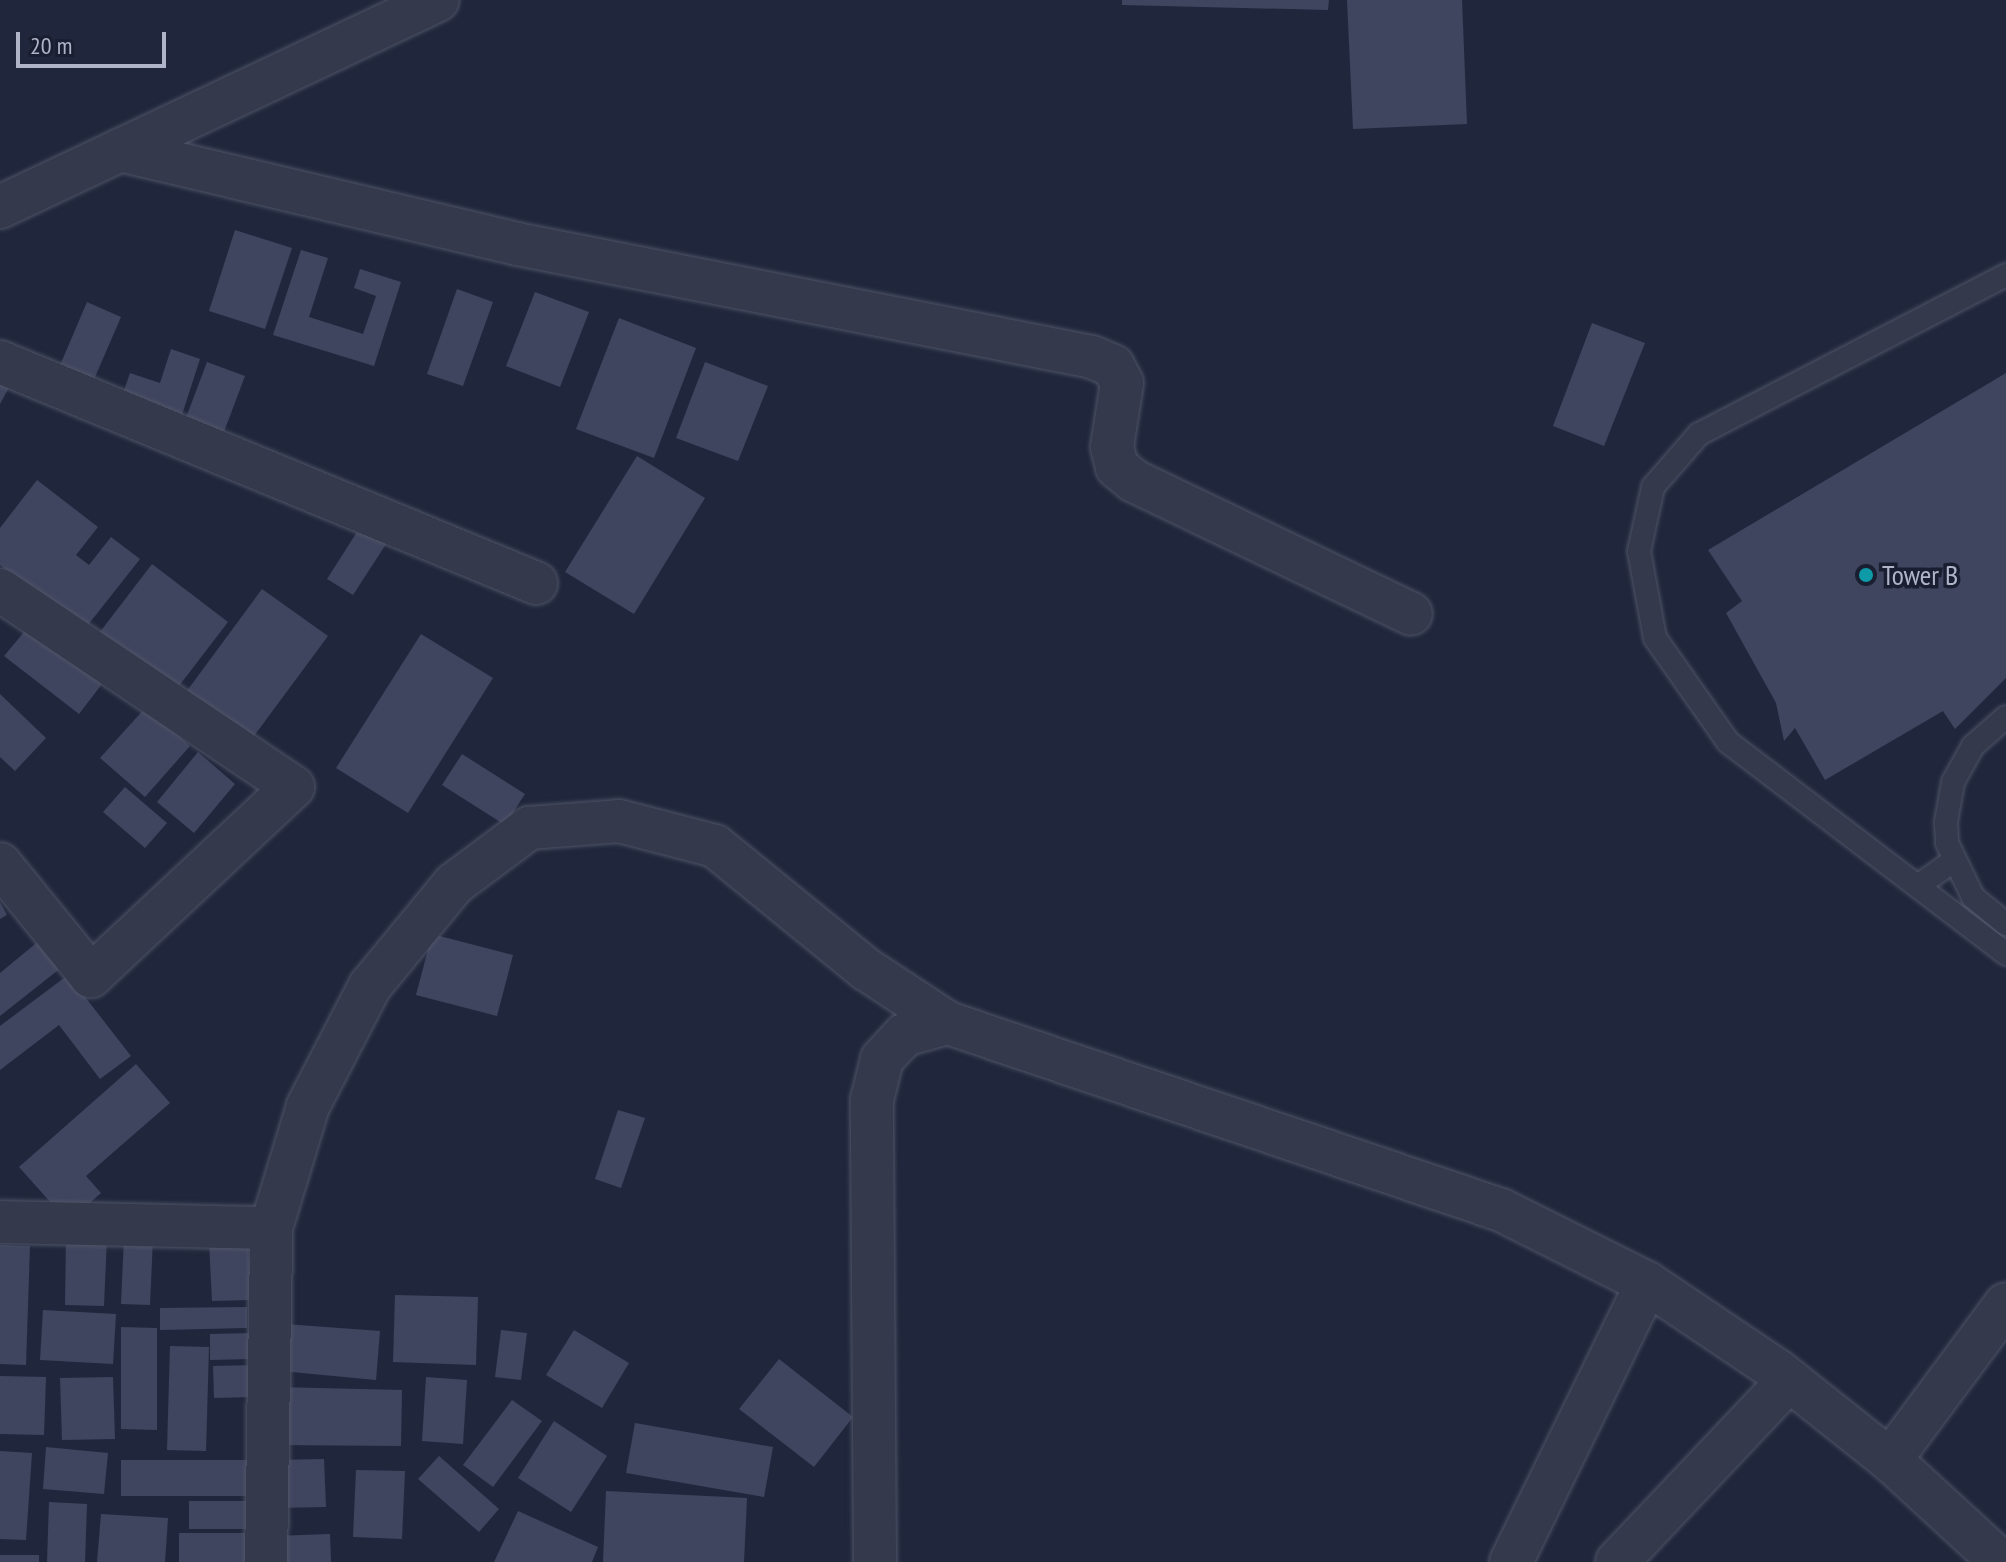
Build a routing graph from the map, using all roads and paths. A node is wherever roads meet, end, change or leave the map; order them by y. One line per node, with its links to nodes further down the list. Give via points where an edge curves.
1 (437, 0): 2 (street)
2 (120, 150): 3 (street); 8 (street, via 517,244 1092,357 1113,366 1122,383 1112,447 1117,467 1134,481)
3 (0, 207)
4 (2006, 275): 12 (lane, via 1699,434 1653,487 1639,551 1655,638 1728,742)
5 (0, 362): 6 (street)
6 (536, 583)
7 (0, 590): 11 (street, via 293,787 91,976)
8 (1411, 614)
9 (2006, 717): 10 (lane, via 1973,746 1953,782 1946,822)
10 (1953, 861): 12 (lane); 13 (lane, via 1973,897)
11 (0, 864)
12 (1918, 886): 14 (lane)
13 (2006, 924)
14 (2006, 954)
15 (948, 1023): 17 (street, via 866,969 715,846 619,821 529,828 454,884 370,986 308,1106); 18 (street, via 1501,1210); 23 (street, via 904,1035 882,1059 872,1100 879,1544)
16 (0, 1222): 17 (street)
17 (271, 1228): 22 (street)
18 (1647, 1283): 20 (street); 24 (street)
19 (2006, 1304): 21 (street)
20 (1789, 1380): 21 (street); 25 (street)
21 (1890, 1460): 26 (street)
22 (266, 1562)
23 (875, 1562)
24 (1511, 1562)
25 (1617, 1562)
26 (2001, 1562)

